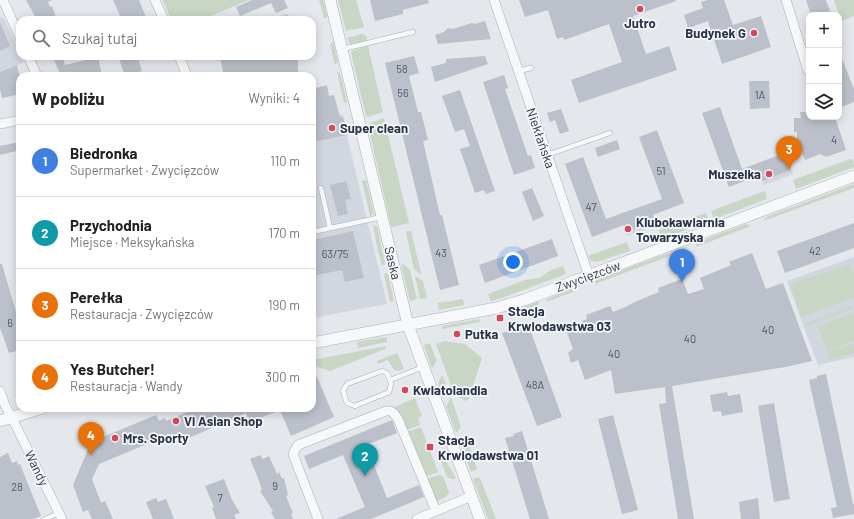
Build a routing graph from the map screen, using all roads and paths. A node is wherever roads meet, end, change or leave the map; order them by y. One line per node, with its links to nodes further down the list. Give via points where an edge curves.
1 (4, 0): 7 (street)
2 (155, 0): 6 (street)
3 (330, 0): 9 (street, Saska)
4 (494, 0): 14 (street, Niekłańska)
5 (786, 0): 12 (street)
6 (162, 16)
7 (16, 28)
8 (413, 32): 9 (lane)
9 (343, 49): 23 (street, Saska)
10 (30, 60): 15 (street)
11 (180, 60): 16 (street)
12 (806, 65)
13 (531, 68): 14 (lane)
14 (518, 71): 20 (street, Niekłańska)
15 (35, 72)
16 (185, 72)
17 (16, 121): 18 (street)
18 (0, 124)
19 (610, 133): 20 (lane)
20 (548, 155): 26 (street, Niekłańska)
21 (854, 176): 26 (street, Zwycięzców)
22 (321, 188): 24 (lane)
23 (382, 217): 24 (lane); 27 (street, Saska)
24 (330, 228): 25 (lane)
25 (316, 231)
26 (589, 276): 27 (street, Zwycięzców, via 496,308)
27 (408, 325): 28 (street, Zwycięzców); 29 (street, Saska)
28 (316, 341)
29 (423, 367): 30 (lane); 35 (street, Saska)
30 (390, 380): 30 (lane, via 389,392 355,406 348,404 343,391 347,384 382,372 387,373)
31 (0, 391): 33 (street, Wandy)
32 (31, 412): 33 (street)
33 (12, 418): 34 (street); 37 (street, Wandy)
34 (0, 421)
35 (472, 496): 36 (street); 41 (street, Saska)
36 (436, 511): 39 (street, via 398,419 389,410 298,445 293,454); 40 (street)
37 (60, 516): 38 (lane)
38 (45, 519)
39 (318, 519)
40 (417, 519)
41 (480, 519)

